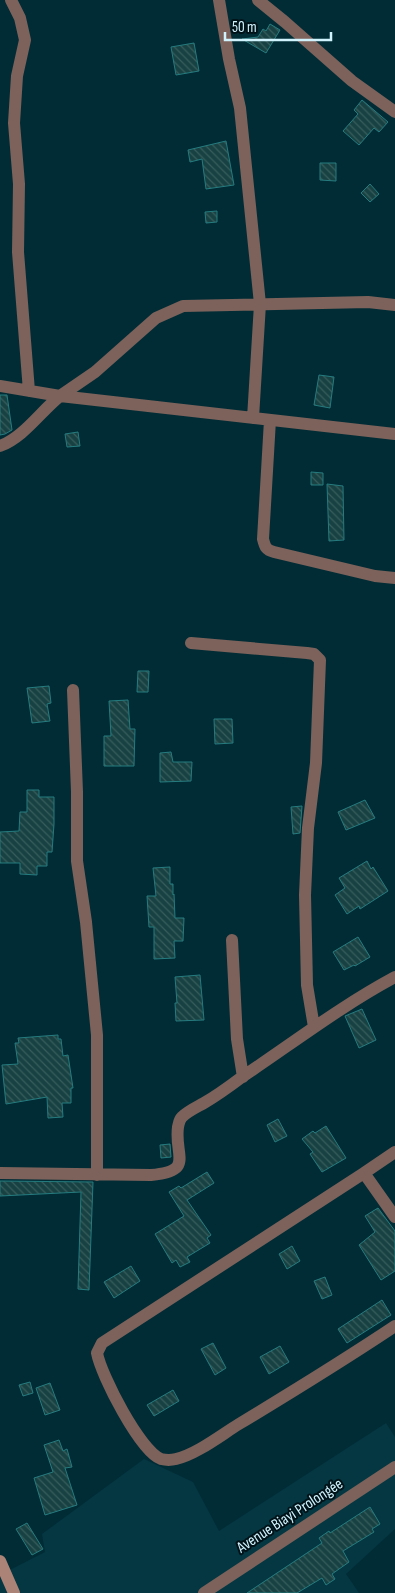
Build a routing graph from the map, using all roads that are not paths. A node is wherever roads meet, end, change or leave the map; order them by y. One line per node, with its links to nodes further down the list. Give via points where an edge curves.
1 (11, 0): 8 (street, via 20,18 24,40 17,76 14,123 19,184 18,252)
2 (219, 0): 5 (street, via 240,108)
3 (258, 0): 4 (street, via 352,81)
4 (393, 109)
5 (260, 304): 6 (street, via 368,302); 9 (street, via 183,306 156,318 95,372); 10 (street)
6 (395, 306)
7 (0, 386): 8 (street)
8 (29, 391): 9 (street)
9 (60, 396): 10 (street); 13 (street, via 12,442)
10 (253, 418): 11 (street)
11 (270, 420): 12 (street); 14 (street, via 264,546 274,552)
12 (395, 434)
13 (0, 446)
14 (395, 578)
15 (191, 643): 19 (street, via 307,652 320,660 316,763 308,828 305,894 307,984)
16 (73, 690): 24 (street, via 77,861 97,1035)
17 (232, 940): 20 (street, via 237,1039)
18 (395, 977): 19 (street)
19 (314, 1027): 20 (street)
20 (243, 1077): 24 (street, via 180,1119 180,1160 176,1168 168,1173 151,1175)
21 (395, 1152): 23 (street)
22 (0, 1173): 24 (street)
23 (364, 1173): 25 (street); 26 (street, via 102,1343 97,1353 100,1366 149,1452 162,1460 176,1459 259,1412)
24 (96, 1175)
25 (395, 1217)
26 (395, 1326)
27 (395, 1467): 30 (street, Avenue Biayi Prolongée)
28 (0, 1561): 29 (main road)
29 (14, 1593)
30 (204, 1593)

